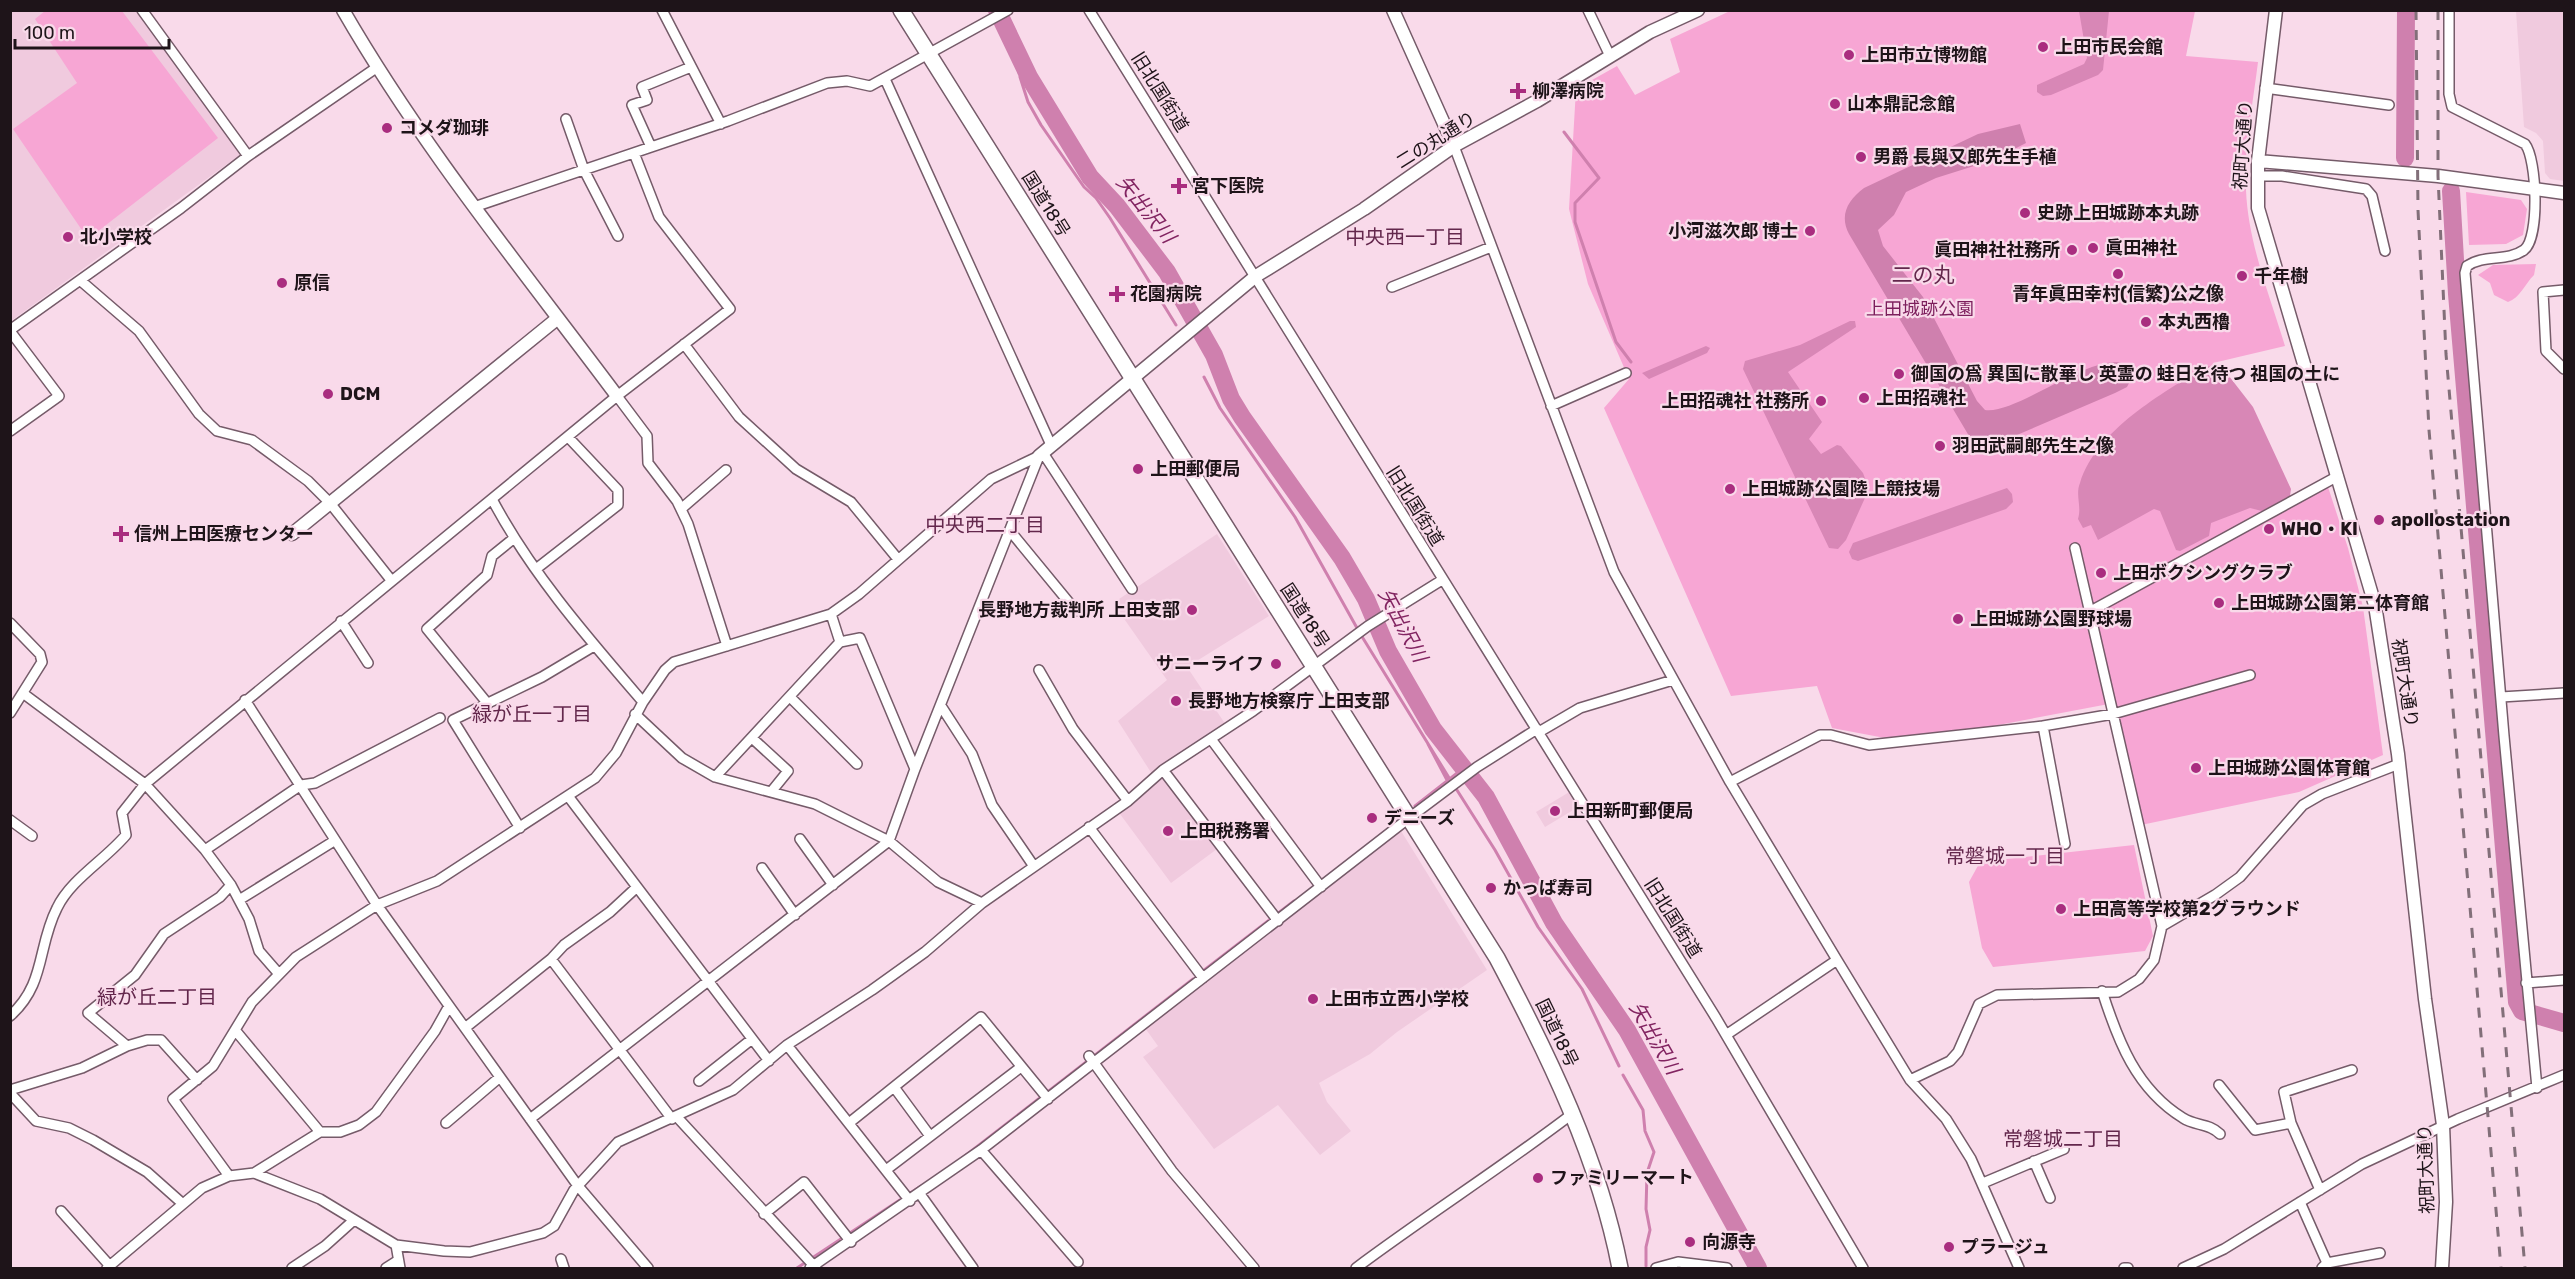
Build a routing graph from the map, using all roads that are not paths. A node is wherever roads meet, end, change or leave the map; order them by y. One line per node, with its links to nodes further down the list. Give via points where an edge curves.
1 (142, 10): 24 (street)
2 (343, 10): 15 (street)
3 (662, 10): 14 (street)
4 (901, 10): 12 (highway, 国道18号)
5 (1089, 10): 34 (street, 旧北国街道)
6 (1393, 10): 21 (street)
7 (1588, 10): 13 (street)
8 (1698, 10): 13 (street, 二の丸通り)
9 (2276, 10): 17 (street, 祝町大通り)
10 (2449, 10): 28 (street, via 2452,107 2525,144 2531,153)
11 (1006, 11): 12 (street)
12 (929, 54): 16 (street); 43 (highway, 国道18号)
13 (1610, 56): 21 (street, 二の丸通り)
14 (691, 67): 20 (street); 22 (street, via 642,87 647,100 632,105)
15 (376, 68): 24 (street); 30 (street)
16 (885, 80): 20 (street, via 870,86 827,82); 48 (street)
17 (2265, 88): 18 (street); 25 (street, 祝町大通り)
18 (2389, 105)
19 (566, 119): 26 (street)
20 (721, 124): 22 (street)
21 (1454, 146): 32 (street); 34 (street, 二の丸通り, via 1364,209)
22 (651, 147): 23 (street)
23 (634, 153): 26 (street); 40 (street, via 659,217 730,309)
24 (248, 156): 35 (street)
25 (2258, 161): 27 (street, 祝町大通り); 28 (street)
26 (584, 170): 30 (street); 31 (street)
27 (2258, 176): 33 (street, via 2366,189 2372,196); 50 (street, 祝町大通り, via 2258,208)
28 (2534, 188): 29 (street); 78 (street, via 2534,234 2528,246 2513,255 2483,257 2467,266 2465,273)
29 (2565, 193)
30 (474, 207): 38 (street)
31 (618, 236)
32 (1491, 247): 36 (street); 45 (street)
33 (2385, 251)
34 (1256, 276): 43 (street, 二の丸通り); 61 (street, 旧北国街道)
35 (81, 281): 39 (street); 52 (street, via 139,331 193,406 217,431 252,440 299,474)
36 (1392, 287)
37 (2565, 290): 41 (street, via 2543,292 2546,351)
38 (558, 318): 44 (street); 52 (street)
39 (10, 331): 46 (street, via 59,396)
40 (684, 344): 44 (street); 58 (street, via 739,417 796,470 851,502)
41 (2565, 369)
42 (1626, 373): 45 (street)
43 (1131, 378): 48 (street); 72 (highway, 国道18号)
44 (617, 396): 47 (street); 53 (street, via 647,436 648,463)
45 (1551, 406): 75 (street, via 1614,572)
46 (10, 431)
47 (568, 437): 51 (street); 59 (street, via 618,490 618,505)
48 (1045, 451): 54 (street); 58 (street, via 991,479); 62 (street)
49 (726, 470): 53 (street)
50 (2337, 476): 64 (street); 93 (street, 祝町大通り, via 2375,605)
51 (492, 499): 56 (street); 60 (street)
52 (330, 503): 55 (street); 60 (street)
53 (681, 509): 70 (street)
54 (1011, 532): 63 (street); 83 (street)
55 (292, 534)
56 (513, 539): 59 (street); 82 (street, via 492,556 487,575 427,629)
57 (2075, 548): 64 (street)
58 (897, 558): 65 (street)
59 (536, 569): 69 (street)
60 (391, 580): 66 (street)
61 (1442, 580): 72 (street); 89 (street, 旧北国街道)
62 (1132, 589)
63 (1076, 612)
64 (2089, 612): 86 (street)
65 (831, 614): 68 (street); 70 (street)
66 (342, 621): 71 (street); 80 (street)
67 (10, 623): 77 (street, via 40,654 42,662)
68 (840, 642): 79 (street); 94 (street, via 860,638)
69 (594, 646): 81 (street); 82 (street)
70 (727, 646): 81 (street, via 674,662)
71 (368, 663)
72 (1313, 665): 91 (street); 103 (highway, 国道18号)
73 (1038, 670): 102 (street, via 1073,729)
74 (2250, 675): 86 (street)
75 (1673, 680): 89 (street, via 1580,708); 97 (street)
76 (2565, 693): 78 (street)
77 (24, 694): 84 (street); 98 (street)
78 (2500, 697): 131 (street)
79 (791, 698): 90 (street); 92 (street)
80 (245, 700): 98 (street); 99 (street)
81 (643, 702): 85 (street)
82 (488, 704): 106 (street, via 453,720)
83 (941, 706): 94 (street); 113 (street, via 972,754 992,805)
84 (10, 713)
85 (635, 714): 96 (street, via 682,758); 101 (street, via 616,753 595,778)
86 (2113, 714): 88 (street); 124 (street)
87 (441, 718): 99 (street, via 315,783)
88 (2043, 726): 97 (street, via 1869,745 1820,735); 111 (street)
89 (1538, 730): 103 (street, via 1477,767); 137 (street, 旧北国街道)
90 (752, 738): 96 (street); 100 (street, via 788,771)
91 (1211, 739): 95 (street); 118 (street)
92 (857, 764)
93 (2399, 764): 124 (street, via 2303,805 2240,877); 162 (street, 祝町大通り)
94 (915, 769): 110 (street)
95 (1163, 770): 102 (street); 123 (street)
96 (715, 777): 100 (street)
97 (1730, 782): 126 (street)
98 (145, 784): 112 (street); 134 (street, via 122,813 126,835 69,891 57,909 34,985 26,1003)
99 (301, 785): 109 (street); 112 (street)
100 (771, 792): 110 (street, via 815,804)
101 (568, 796): 106 (street); 117 (street)
102 (1128, 801): 105 (street)
103 (1409, 818): 118 (street); 156 (highway, 国道18号, via 1497,958 1549,1058)
104 (10, 820): 107 (street)
105 (1089, 827): 113 (street); 128 (street)
106 (520, 828): 121 (street, via 437,881)
107 (32, 836)
108 (800, 839): 116 (street)
109 (334, 841): 119 (street); 121 (street)
110 (889, 841): 116 (street); 120 (street, via 938,882)
111 (2065, 844)
112 (205, 850): 115 (street)
113 (1033, 866): 120 (street)
114 (762, 868): 122 (street)
115 (231, 885): 119 (street); 140 (street, via 220,897 164,934 135,975 88,1013)
116 (833, 885): 122 (street)
117 (637, 887): 125 (street); 130 (street)
118 (1321, 888): 123 (street)
119 (239, 900): 127 (street, via 259,951)
120 (982, 903): 139 (street, via 907,965)
121 (377, 906): 127 (street, via 296,957); 133 (street)
122 (795, 915): 130 (street)
123 (1278, 921): 128 (street)
124 (2162, 926): 132 (street, via 2154,960 2139,979 2118,992)
125 (551, 959): 135 (street); 141 (street)
126 (1837, 960): 137 (street); 149 (street)
127 (279, 974): 136 (street, via 252,1002)
128 (1203, 978): 142 (street)
129 (2565, 980): 131 (street)
130 (709, 982): 138 (street); 141 (street)
131 (2526, 983): 153 (street)
132 (2102, 991): 149 (street, via 1997,995 1987,999 1979,1004 1958,1052 1950,1061); 164 (street, via 2118,1040 2153,1094 2183,1118 2212,1126)
133 (449, 1006): 135 (street); 163 (street, via 376,1112 349,1128)
134 (10, 1016)
135 (465, 1028): 147 (street)
136 (235, 1030): 148 (street, via 213,1066); 163 (street)
137 (1726, 1035): 200 (street)
138 (752, 1039): 143 (street); 150 (street)
139 (786, 1045): 143 (street); 160 (street)
140 (127, 1046): 148 (street, via 160,1040); 154 (street, via 82,1068)
141 (620, 1050): 157 (street); 158 (street)
142 (1092, 1059): 155 (street); 195 (street, via 1172,1171)
143 (769, 1061): 157 (street, via 733,1090)
144 (1021, 1067): 152 (street, via 981,1017); 155 (street); 165 (street)
145 (2352, 1070): 161 (street, via 2284,1092)
146 (2565, 1075): 153 (street)
147 (500, 1077): 158 (street); 159 (street)
148 (197, 1080): 171 (street, via 173,1099)
149 (1910, 1080): 172 (street, via 1946,1119)
150 (699, 1081)
151 (2219, 1085): 161 (street, via 2255,1130)
152 (894, 1087): 160 (street); 165 (street)
153 (2537, 1088): 162 (street)
154 (10, 1091): 179 (street, via 36,1121 69,1128 93,1140 147,1172)
155 (1048, 1099): 167 (street)
156 (1572, 1114): 196 (street); 197 (highway, 国道18号, via 1603,1202)
157 (674, 1118): 173 (street, via 618,1142); 181 (street)
158 (530, 1119): 173 (street)
159 (446, 1123)
160 (849, 1123): 169 (street)
161 (2291, 1123): 174 (street)
162 (2443, 1125): 174 (street, via 2362,1164); 203 (street, 祝町大通り, via 2446,1202)
163 (320, 1132): 170 (street)
164 (2220, 1134)
165 (930, 1136): 169 (street)
166 (2064, 1149): 168 (street)
167 (981, 1150): 175 (street); 186 (street)
168 (2034, 1161): 172 (street); 176 (street)
169 (886, 1170): 177 (street)
170 (254, 1173): 171 (street); 182 (street, via 320,1199)
171 (229, 1176): 179 (street, via 202,1188)
172 (1983, 1183): 201 (street)
173 (578, 1186): 184 (street, via 554,1226 543,1233 470,1252); 193 (street)
174 (2320, 1190): 178 (street)
175 (920, 1194): 177 (street); 194 (street)
176 (2050, 1198)
177 (910, 1201): 183 (street)
178 (2300, 1202): 188 (street); 202 (street, via 2224,1249)
179 (183, 1204): 189 (street)
180 (61, 1211): 189 (street)
181 (764, 1214): 183 (street, via 804,1182); 190 (street)
182 (354, 1220): 184 (street); 191 (street)
183 (851, 1242): 190 (street)
184 (396, 1245): 187 (street)
185 (2380, 1253): 188 (street)
186 (1078, 1262)
187 (398, 1265): 192 (street)
188 (2325, 1266)
189 (109, 1267)
190 (813, 1268)
191 (292, 1269)
192 (386, 1269)
193 (648, 1269)
194 (973, 1269)
195 (1254, 1269)
196 (1356, 1269)
197 (1620, 1269)
198 (1656, 1269): 199 (street, via 1678,1262)
199 (1727, 1269)
200 (1863, 1269)
201 (2019, 1269)
202 (2183, 1269)
203 (2442, 1269)

